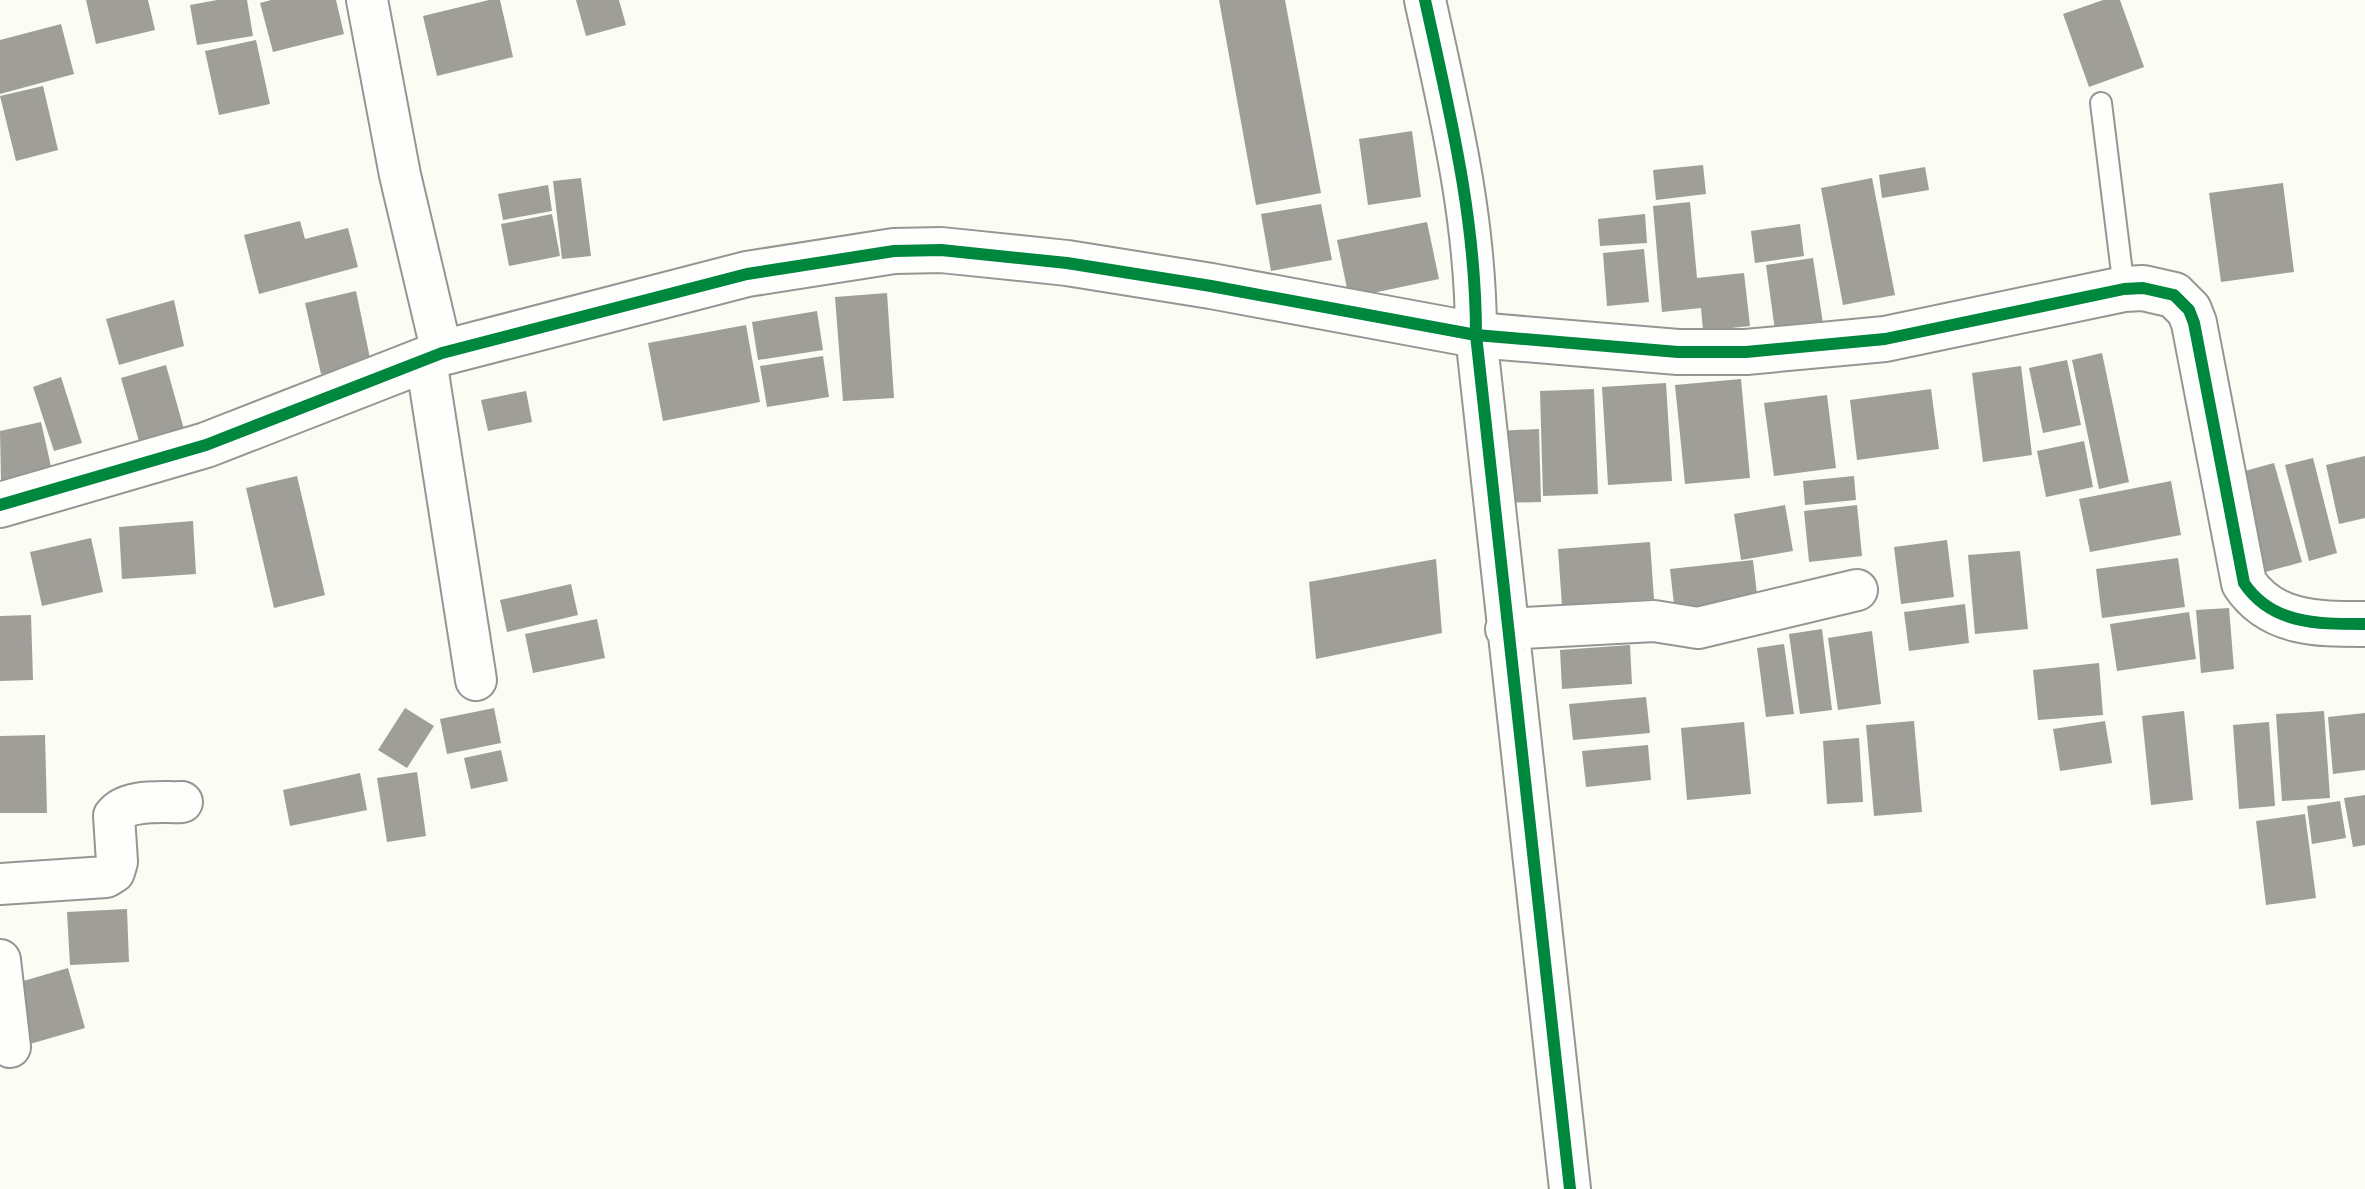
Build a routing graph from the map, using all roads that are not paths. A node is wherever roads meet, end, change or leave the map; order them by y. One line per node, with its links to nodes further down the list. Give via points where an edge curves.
1 (367, 0): 6 (street)
2 (1425, 0): 5 (street, via 1464,176 1476,266)
3 (2101, 103): 4 (lane)
4 (2124, 289): 5 (street, via 1933,331 1819,347 1678,352); 9 (street, via 2174,295 2189,310 2244,583 2255,599 2301,621)
5 (1476, 335): 6 (street, via 1067,263 925,250 847,256 747,274); 10 (street)
6 (434, 357): 7 (street, via 206,445); 11 (street)
7 (0, 505)
8 (1857, 590): 10 (street, via 1698,628 1654,621)
9 (2365, 624)
10 (1506, 629): 16 (street)
11 (476, 680)
12 (182, 802): 13 (street, via 118,811 117,862 106,877)
13 (0, 884)
14 (0, 960): 15 (street)
15 (10, 1047)
16 (1570, 1189)

